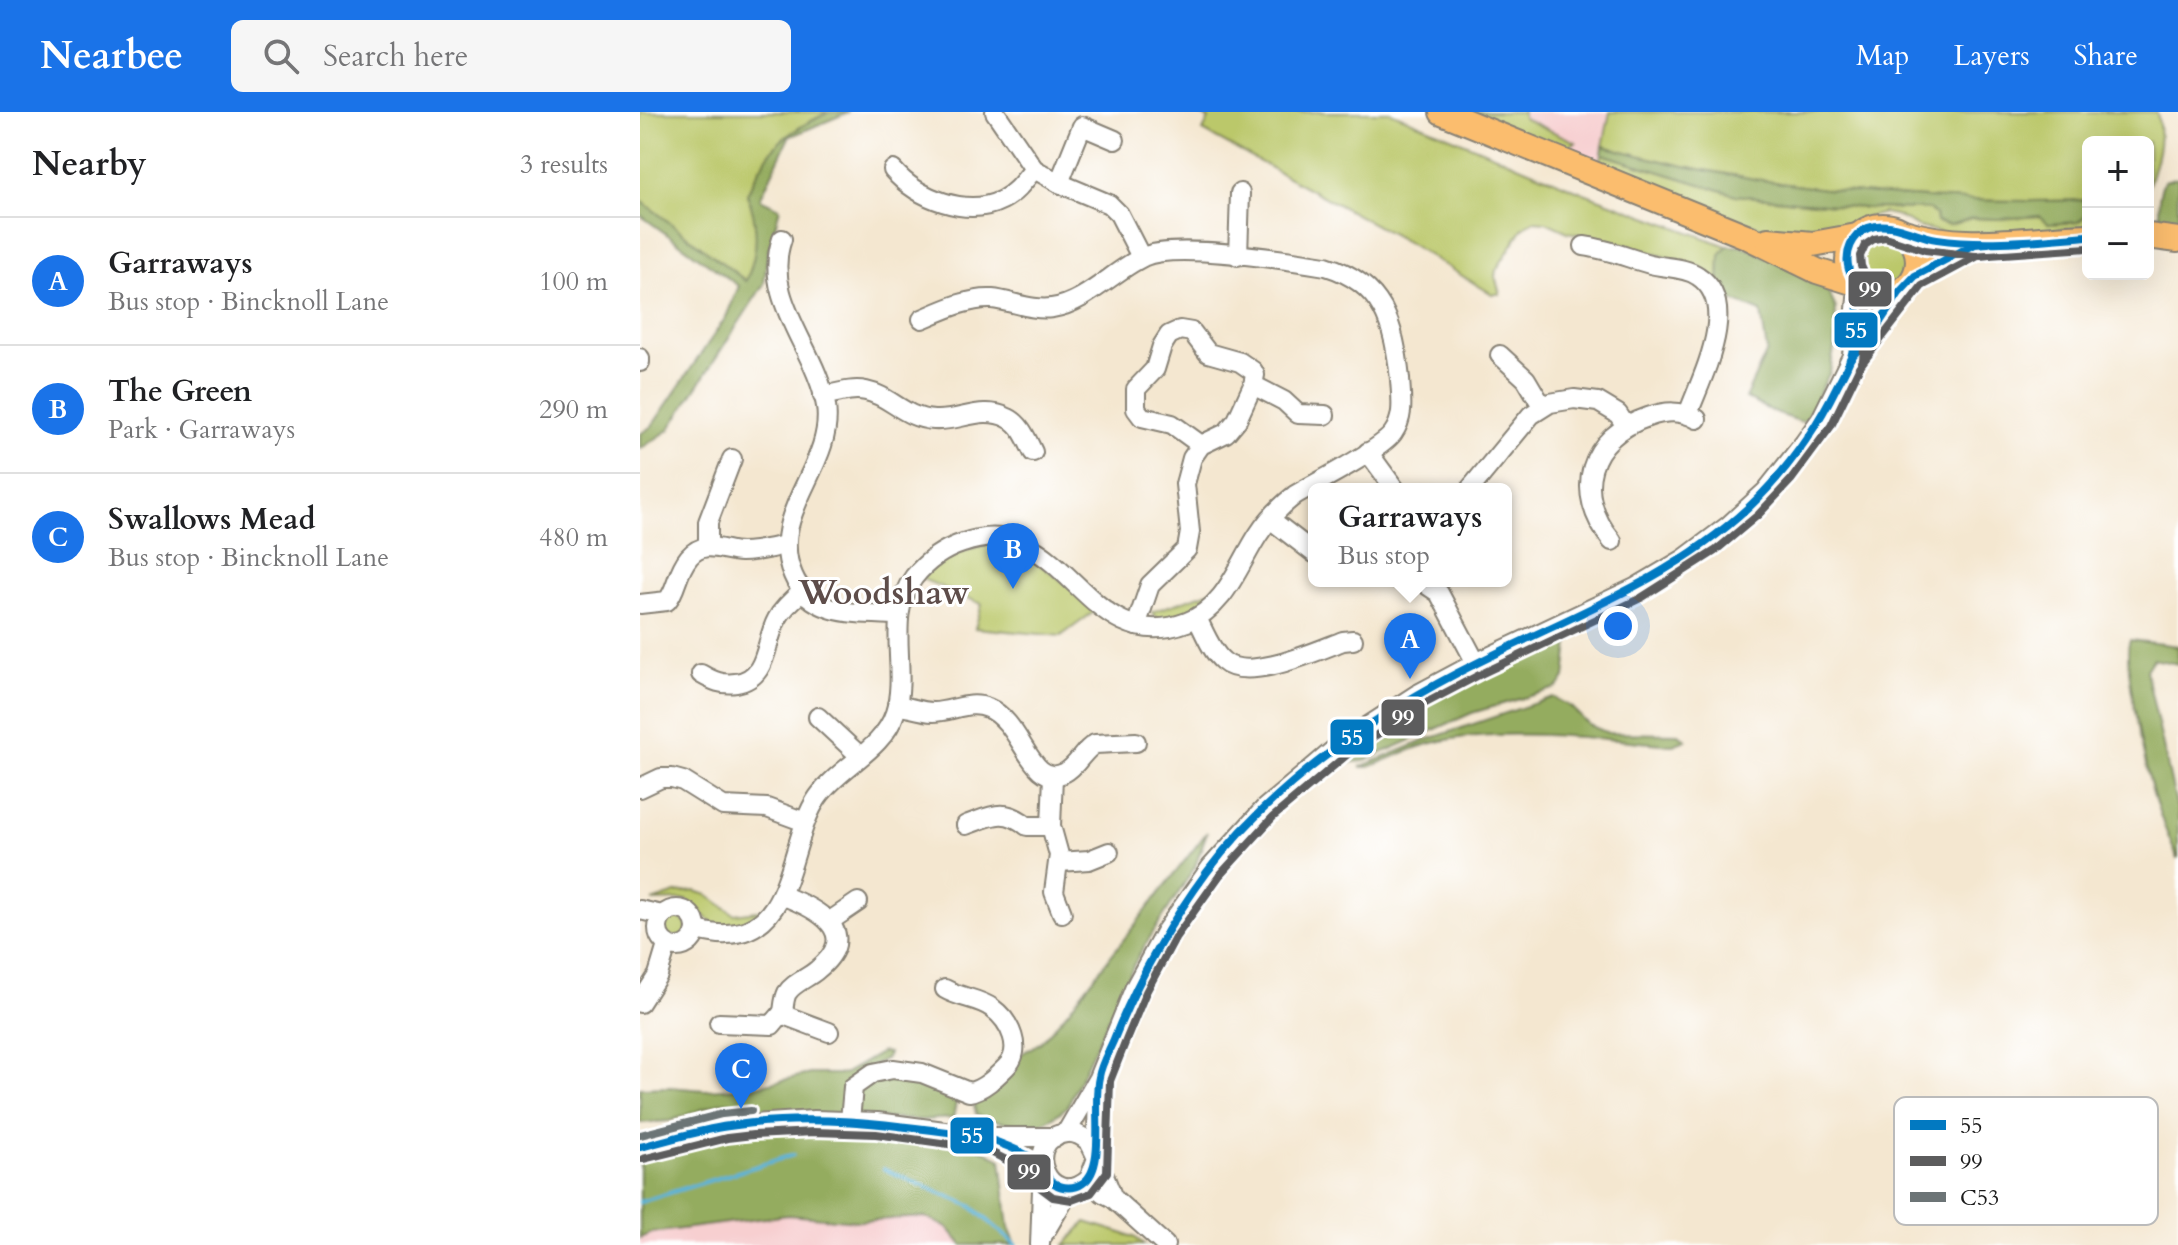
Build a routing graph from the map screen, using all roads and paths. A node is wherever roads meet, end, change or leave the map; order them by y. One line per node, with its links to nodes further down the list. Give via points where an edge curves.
1 (995, 112): 4 (street)
2 (1442, 112): 9 (main road)
3 (1115, 140): 6 (street, via 1082,126)
4 (1034, 169): 5 (street, via 1014,193 977,207 930,197); 6 (street)
5 (893, 170)
6 (1059, 183): 18 (street, via 1109,204)
7 (1240, 193): 17 (street)
8 (1904, 232): 10 (main road, via 1877,225); 15 (main road); 20 (main road, via 1918,256)
9 (1746, 236): 10 (main road, via 1799,244); 19 (main road)
10 (1857, 236): 19 (main road, via 1848,255)
11 (2082, 236): 15 (main road)
12 (2154, 237): 14 (main road)
13 (782, 239): 25 (street, via 776,264 780,292)
14 (2178, 240)
15 (1975, 244): 20 (main road)
16 (1584, 246): 28 (street, via 1688,272 1715,296 1719,320 1692,416 1664,413)
17 (1238, 256): 18 (street, via 1168,251); 31 (street, via 1340,270 1362,283 1382,306 1393,331 1402,410 1394,432)
18 (1141, 257): 21 (street, via 1055,308 975,300)
19 (1856, 284): 20 (main road, via 1880,296); 23 (street)
20 (1907, 284): 23 (street)
21 (922, 319)
22 (1500, 355): 26 (street, via 1526,379)
23 (1852, 356): 49 (street, via 1804,443 1766,491 1728,526 1635,588)
24 (1253, 385): 27 (street, via 1298,414); 29 (street, via 1232,427); 29 (street, via 1253,371 1208,353 1192,332 1169,335 1155,369 1136,389 1136,409 1142,417 1180,429)
25 (823, 396): 30 (street, via 864,390 903,412 935,420 972,413 1008,418); 39 (street, via 823,437)
26 (1542, 406): 28 (street, via 1574,399 1598,402); 35 (street)
27 (1325, 415)
28 (1626, 426): 38 (street, via 1605,444 1590,478 1593,513)
29 (1201, 445): 47 (street, via 1185,484 1187,549 1150,585)
30 (1033, 452)
31 (1368, 452): 33 (street); 34 (street)
32 (732, 459): 40 (street, via 708,522)
33 (1315, 483)
34 (1391, 483)
35 (1475, 483)
36 (1308, 487): 37 (street)
37 (1270, 519): 41 (street); 46 (street, via 1226,590)
38 (1612, 541)
39 (785, 545): 40 (street, via 739,552); 43 (street)
40 (708, 546): 44 (street, via 691,555 678,572 667,601)
41 (1308, 548)
42 (1430, 587): 49 (street, via 1439,593)
43 (802, 592): 45 (street, via 829,609); 50 (street, via 776,620 753,677 725,684)
44 (640, 604)
45 (899, 615): 47 (street, via 909,585 931,560 960,544 996,538 1043,554 1099,608); 51 (street)
46 (1197, 618): 47 (street, via 1169,627); 48 (street, via 1220,659 1240,669)
47 (1136, 626)
48 (1353, 640)
49 (1476, 663): 75 (street, via 1342,743 1237,837 1165,932 1135,987)
50 (701, 674)
51 (897, 705): 54 (street, via 887,731); 55 (street, via 937,712 986,707 1009,722 1038,770)
52 (818, 717): 54 (street)
53 (1136, 742): 55 (street, via 1095,744 1067,772)
54 (860, 756): 57 (street, via 823,791)
55 (1053, 776): 59 (street)
56 (640, 788): 57 (street, via 672,778 723,806 767,808)
57 (805, 822): 62 (street)
58 (966, 825): 59 (street, via 1007,814 1027,826)
59 (1051, 826): 61 (street)
60 (1109, 852): 61 (street)
61 (1059, 862): 65 (street, via 1054,892)
62 (781, 895): 67 (street); 68 (street, via 771,912 740,932)
63 (858, 902): 67 (street)
64 (640, 910): 66 (street)
65 (1062, 913)
66 (662, 915): 68 (street, via 683,910 693,917); 69 (street, via 657,930)
67 (830, 921): 72 (street, via 834,948 818,969 787,993)
68 (696, 930): 69 (street, via 683,947)
69 (667, 945): 71 (street, via 658,975)
70 (945, 989): 76 (street, via 983,1003 1004,1021 1015,1047 1011,1063 969,1092 922,1073 882,1070 853,1087)
71 (640, 1003)
72 (783, 1012): 73 (street, via 772,1025); 74 (street)
73 (719, 1023)
74 (829, 1032)
75 (1098, 1078): 77 (street); 80 (street)
76 (850, 1121): 78 (street); 79 (street, via 725,1126)
77 (1061, 1135): 78 (street); 80 (street, via 1084,1138); 81 (street, via 1045,1147)
78 (989, 1137): 81 (street)
79 (640, 1147)
80 (1095, 1155): 82 (street, via 1092,1174); 83 (street)
81 (1044, 1170): 82 (street, via 1058,1186); 84 (street)
82 (1078, 1186): 83 (street); 84 (street)
83 (1113, 1198): 85 (street)
84 (1041, 1241)
85 (1165, 1245)

